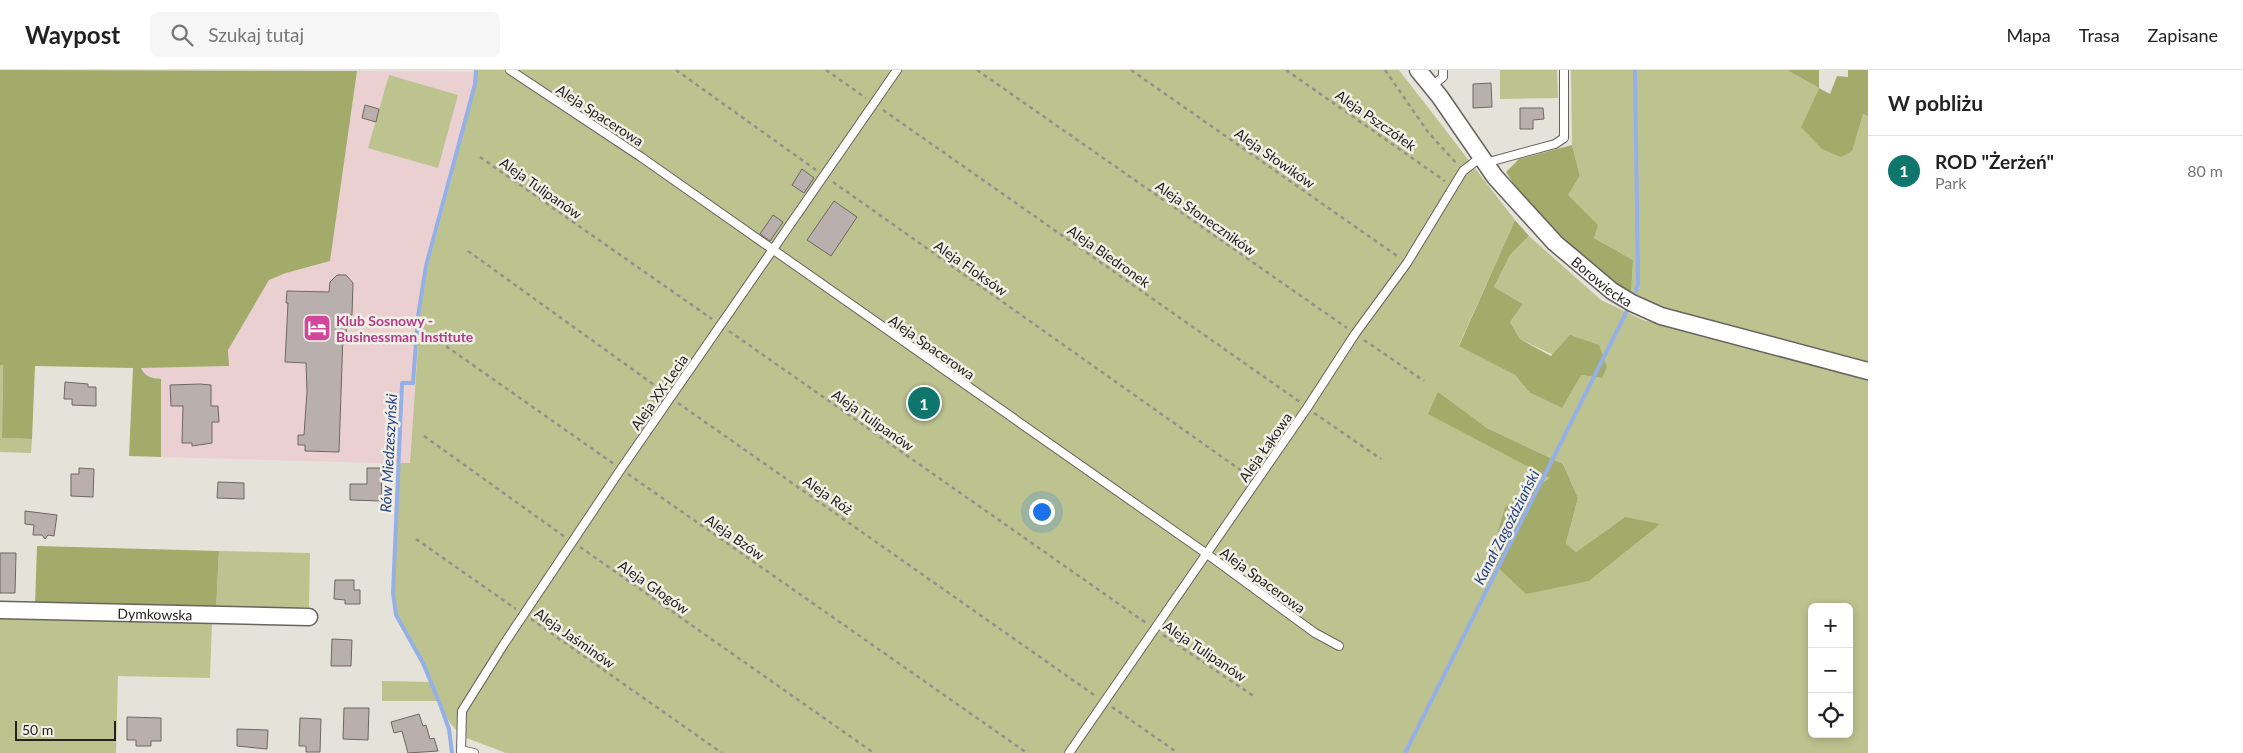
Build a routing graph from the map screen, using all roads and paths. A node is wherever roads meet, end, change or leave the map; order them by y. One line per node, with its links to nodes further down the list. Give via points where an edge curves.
1 (510, 70): 19 (lane, Aleja Spacerowa)
2 (676, 70): 17 (path, Aleja Floksów)
3 (826, 70): 13 (path, Aleja Biedronek)
4 (897, 70): 13 (lane, Aleja XX-Lecia)
5 (977, 70): 23 (path, Aleja Słoneczników)
6 (1131, 70): 21 (path, Aleja Słowików)
7 (1286, 70): 18 (path, Aleja Pszczółek)
8 (1385, 70): 16 (path, via 1428,132)
9 (1418, 70): 12 (street, Borowiecka)
10 (1443, 70): 12 (lane, via 1443,77)
11 (1564, 70): 15 (lane, via 1564,138 1555,144)
12 (1431, 87): 15 (street, Borowiecka)
13 (874, 103): 17 (lane, Aleja XX-Lecia); 28 (path, Aleja Biedronek)
14 (480, 157): 22 (path, Aleja Tulipanów)
15 (1483, 160): 16 (lane, Aleja Łąkowa); 25 (street, Borowiecka, via 1555,242 1612,291 1632,303 1661,316)
16 (1463, 171): 18 (lane, Aleja Łąkowa)
17 (824, 176): 19 (lane, Aleja XX-Lecia); 32 (path, Aleja Floksów)
18 (1454, 187): 21 (lane, Aleja Łąkowa)
19 (772, 250): 22 (lane, Aleja XX-Lecia); 35 (lane, Aleja Spacerowa)
20 (468, 251): 27 (path, Aleja Róż)
21 (1408, 263): 23 (lane, Aleja Łąkowa)
22 (721, 325): 27 (lane, Aleja XX-Lecia); 39 (path, Aleja Tulipanów)
23 (1355, 334): 26 (path, Aleja Słoneczników); 28 (lane, Aleja Łąkowa)
24 (432, 337): 31 (path, Aleja Bzów)
25 (1868, 371)
26 (1424, 381)
27 (670, 397): 31 (lane, Aleja XX-Lecia); 42 (path, Aleja Róż)
28 (1307, 408): 30 (path, Aleja Biedronek); 32 (lane, Aleja Łąkowa)
29 (424, 436): 34 (path, Aleja Głogów)
30 (1381, 459)
31 (621, 469): 34 (lane, Aleja XX-Lecia); 47 (path, Aleja Bzów)
32 (1256, 481): 35 (lane, Aleja Łąkowa)
33 (416, 539): 37 (path, Aleja Jaśminów)
34 (572, 542): 37 (lane, Aleja XX-Lecia); 46 (path, Aleja Głogów)
35 (1206, 554): 39 (lane, Aleja Łąkowa); 40 (lane, Aleja Spacerowa)
36 (0, 610): 38 (street, Dymkowska)
37 (524, 615): 43 (lane, Aleja XX-Lecia, via 462,711); 45 (path, Aleja Jaśminów)
38 (309, 617)
39 (1155, 629): 41 (path, Aleja Tulipanów); 42 (lane, Aleja Łąkowa)
40 (1338, 646)
41 (1255, 697)
42 (1103, 702): 48 (lane, Aleja Łąkowa); 49 (path, Aleja Róż)
43 (461, 752): 44 (lane)
44 (474, 753)
45 (722, 753)
46 (874, 753)
47 (1026, 753)
48 (1068, 753)
49 (1178, 753)

